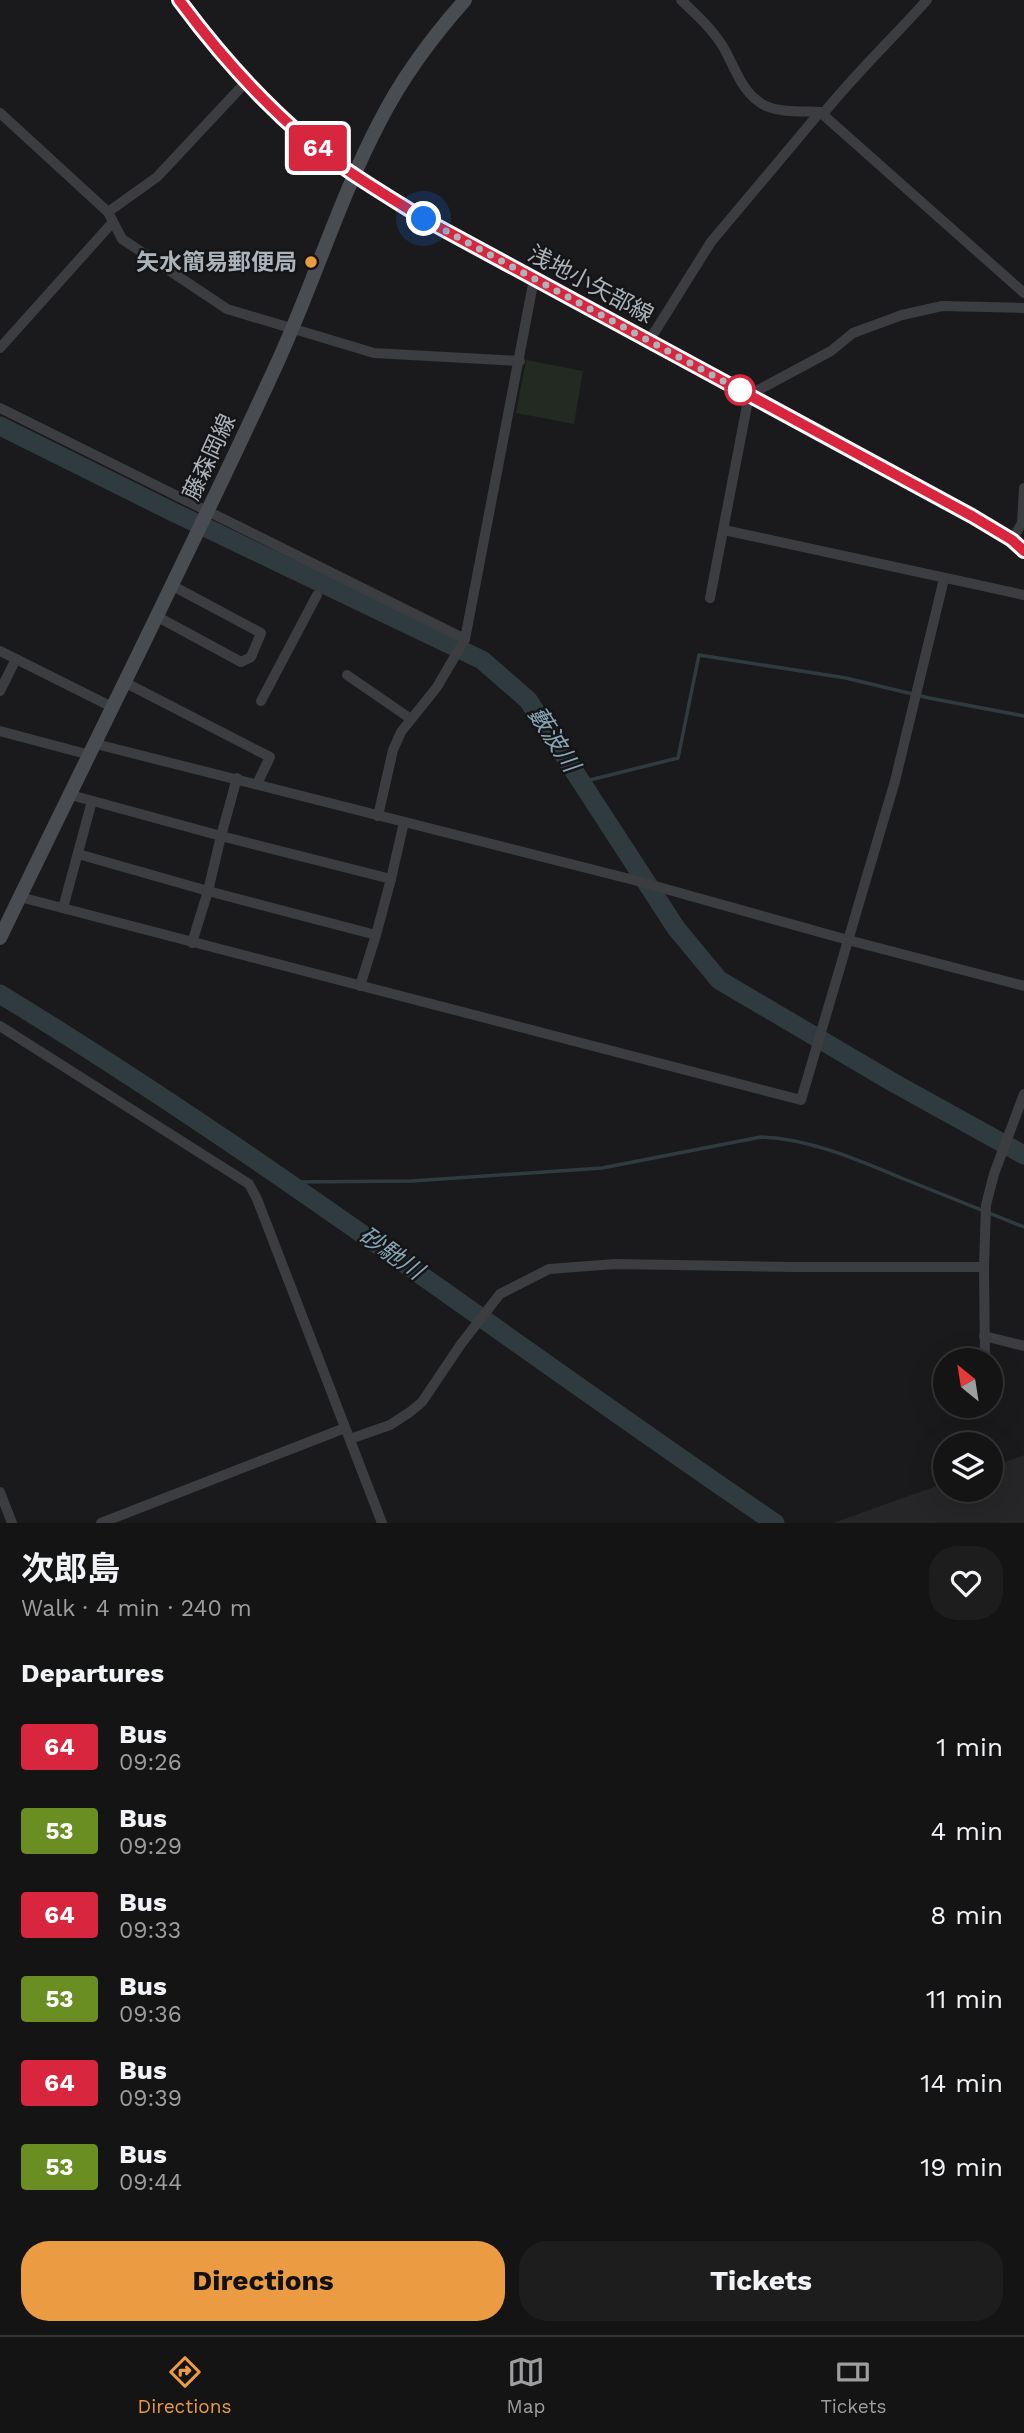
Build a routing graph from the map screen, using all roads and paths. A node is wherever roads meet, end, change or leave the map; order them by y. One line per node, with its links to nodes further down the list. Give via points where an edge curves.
1 (179, 0): 5 (main road, 浅地小矢部線)
2 (464, 0): 8 (main road, 藤森岡線, via 409,72)
3 (681, 0): 7 (street, via 708,26 753,97 781,110)
4 (927, 0): 7 (street)
5 (246, 82): 8 (main road, 浅地小矢部線, via 305,138); 9 (street, via 157,177)
6 (0, 113): 9 (street)
7 (821, 113): 12 (street); 15 (street, via 711,242)
8 (355, 176): 11 (main road, 浅地小矢部線); 14 (main road, 藤森岡線)
9 (108, 212): 10 (street)
10 (112, 223): 14 (street, via 128,244 227,309); 16 (street)
11 (534, 279): 15 (main road, 浅地小矢部線); 17 (street)
12 (1024, 293)
13 (1024, 308): 18 (street, via 942,306 902,315 853,333 831,351)
14 (293, 330): 17 (street, via 374,353); 21 (main road, 藤森岡線)
15 (649, 341): 18 (main road, 浅地小矢部線)
16 (0, 348)
17 (520, 361): 31 (street)
18 (749, 395): 22 (street); 23 (main road, 浅地小矢部線)
19 (0, 408): 21 (street)
20 (1024, 488): 23 (street, via 1022,523)
21 (209, 511): 26 (main road, 藤森岡線); 31 (street)
22 (724, 530): 25 (street); 29 (street)
23 (1012, 540): 24 (main road, 浅地小矢部線)
24 (1024, 551)
25 (944, 579): 27 (street); 56 (street, via 895,781)
26 (173, 586): 30 (main road, 藤森岡線); 30 (street, via 261,633 251,657 241,662)
27 (1024, 594)
28 (317, 595): 37 (street)
29 (710, 598)
30 (158, 617): 35 (main road, 藤森岡線)
31 (465, 639): 39 (street)
32 (0, 651): 33 (street)
33 (16, 659): 36 (street); 38 (street)
34 (347, 674): 39 (street)
35 (126, 683): 38 (main road, 藤森岡線); 43 (street, via 270,757)
36 (0, 691)
37 (261, 701)
38 (114, 708): 41 (main road, 藤森岡線)
39 (411, 719): 46 (street, via 393,750)
40 (0, 731): 41 (street)
41 (93, 750): 42 (street); 44 (main road, 藤森岡線)
42 (237, 778): 43 (street); 48 (street)
43 (257, 783): 46 (street)
44 (71, 795): 45 (street); 52 (main road, 藤森岡線)
45 (92, 801): 48 (street); 49 (street)
46 (378, 816): 47 (street)
47 (404, 822): 50 (street); 56 (street)
48 (221, 836): 50 (street); 51 (street)
49 (78, 854): 51 (street); 53 (street)
50 (391, 879): 54 (street)
51 (208, 891): 54 (street); 57 (street)
52 (20, 897): 53 (street); 55 (main road, 藤森岡線)
53 (62, 908): 57 (street)
54 (376, 935): 58 (street)
55 (0, 938)
56 (848, 940): 58 (street, via 801,1100); 59 (street)
57 (192, 943): 58 (street)
58 (360, 986)
59 (1024, 986)
60 (0, 1026): 66 (street, via 248,1184)
61 (1024, 1094): 62 (street, via 986,1205)
62 (984, 1267): 63 (street); 67 (street, via 615,1264 549,1269 500,1294 422,1402 390,1425)
63 (984, 1336): 64 (street); 65 (street)
64 (1024, 1346)
65 (984, 1348)
66 (345, 1428): 67 (street); 70 (street)
67 (350, 1439): 71 (street)
68 (0, 1492): 69 (street)
69 (12, 1523)
70 (101, 1523)
71 (382, 1523)

